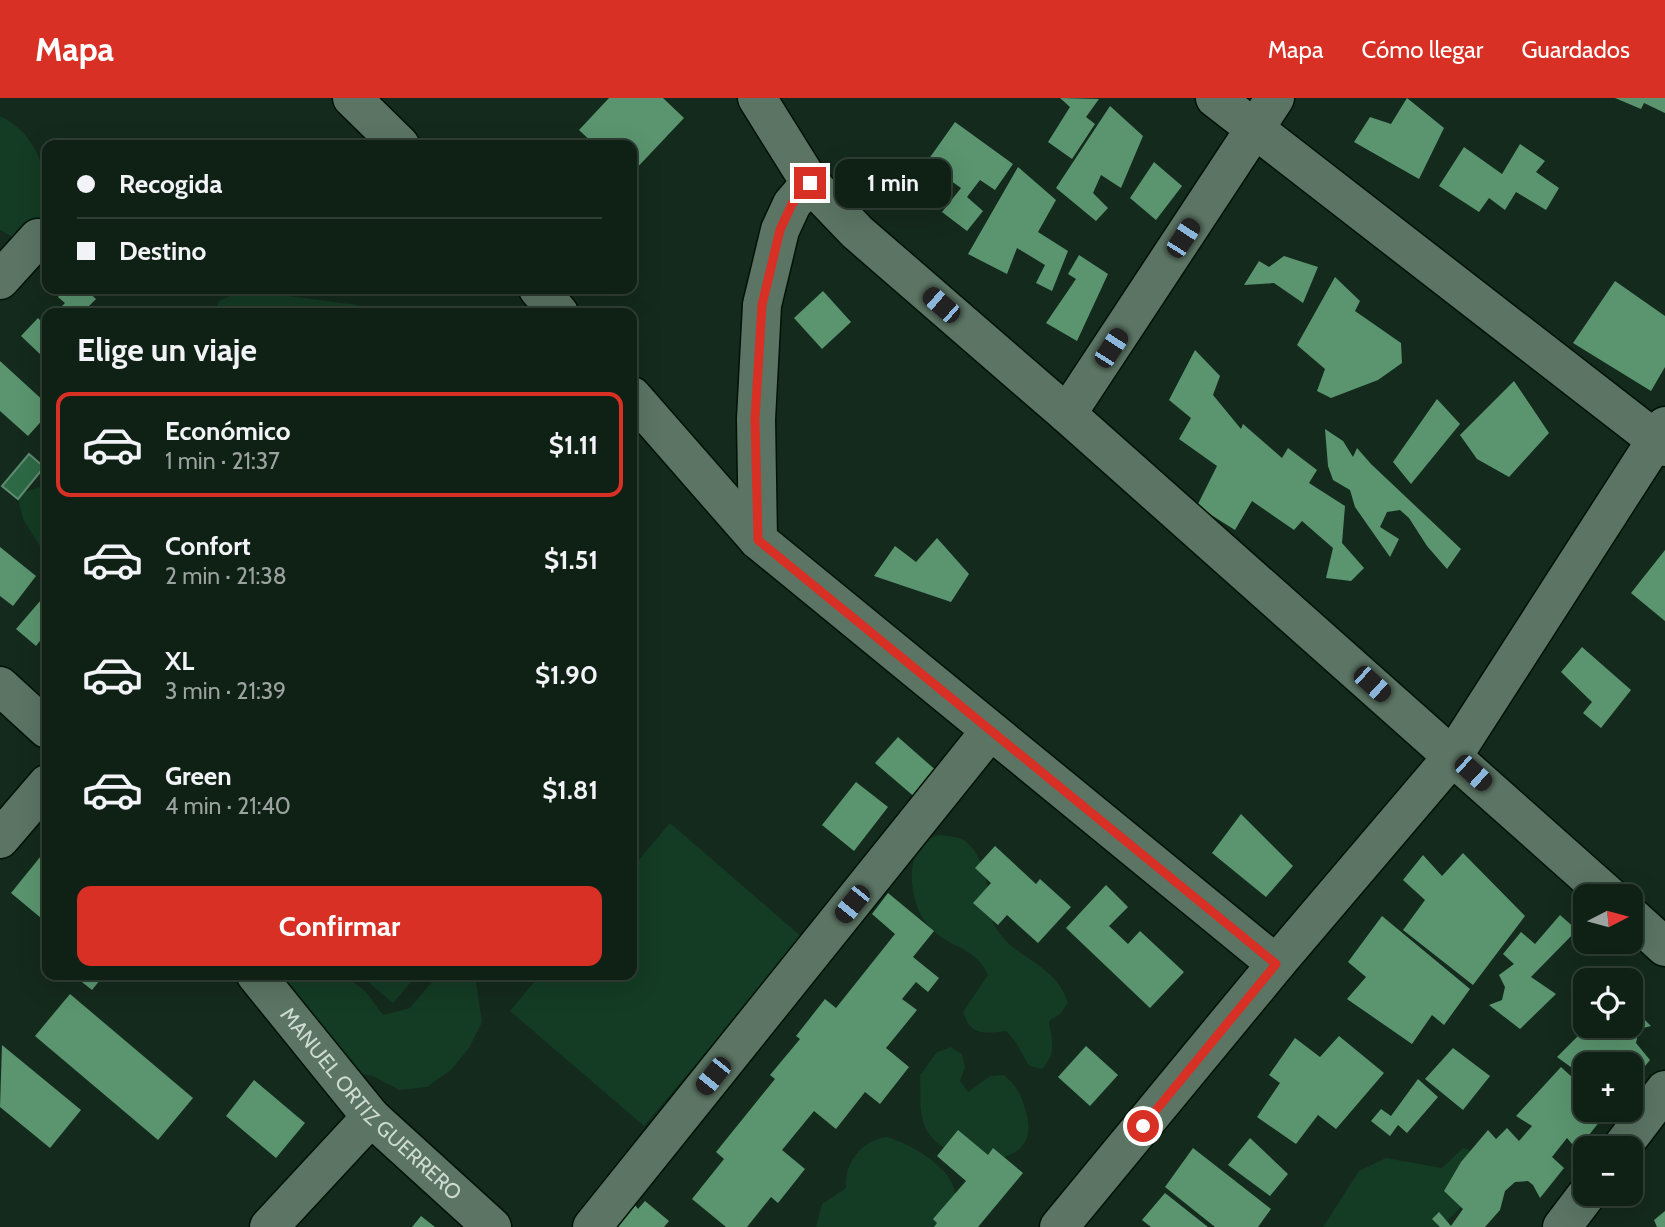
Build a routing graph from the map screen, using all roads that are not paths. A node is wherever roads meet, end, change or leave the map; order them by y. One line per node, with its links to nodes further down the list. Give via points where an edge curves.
1 (352, 98): 5 (street)
2 (757, 98): 6 (street)
3 (1215, 98): 4 (street)
4 (1265, 113): 12 (street); 13 (street)
5 (395, 140)
6 (810, 183): 12 (street, via 857,232); 14 (street, via 792,204 780,230 762,305 755,419)
7 (38, 238): 8 (street)
8 (0, 280)
9 (542, 294): 10 (street)
10 (555, 308)
11 (637, 402): 14 (street)
12 (1067, 414): 18 (street)
13 (1662, 438): 18 (street)
14 (758, 540): 17 (street)
15 (0, 686): 16 (street)
16 (42, 724)
17 (990, 732): 24 (street); 32 (street)
18 (1453, 756): 21 (street); 24 (street)
19 (42, 790): 20 (street)
20 (0, 838)
21 (1596, 884)
22 (1643, 927): 23 (street)
23 (1665, 947)
24 (1276, 964): 33 (street)
25 (260, 980): 27 (street, MANUEL ORTIZ GUERRERO)
26 (1665, 1090): 28 (street)
27 (372, 1117): 30 (street); 31 (street, MANUEL ORTIZ GUERRERO)
28 (1630, 1136)
29 (1578, 1206): 34 (street)
30 (269, 1227)
31 (492, 1227)
32 (593, 1227)
33 (1059, 1227)
34 (1562, 1227)

